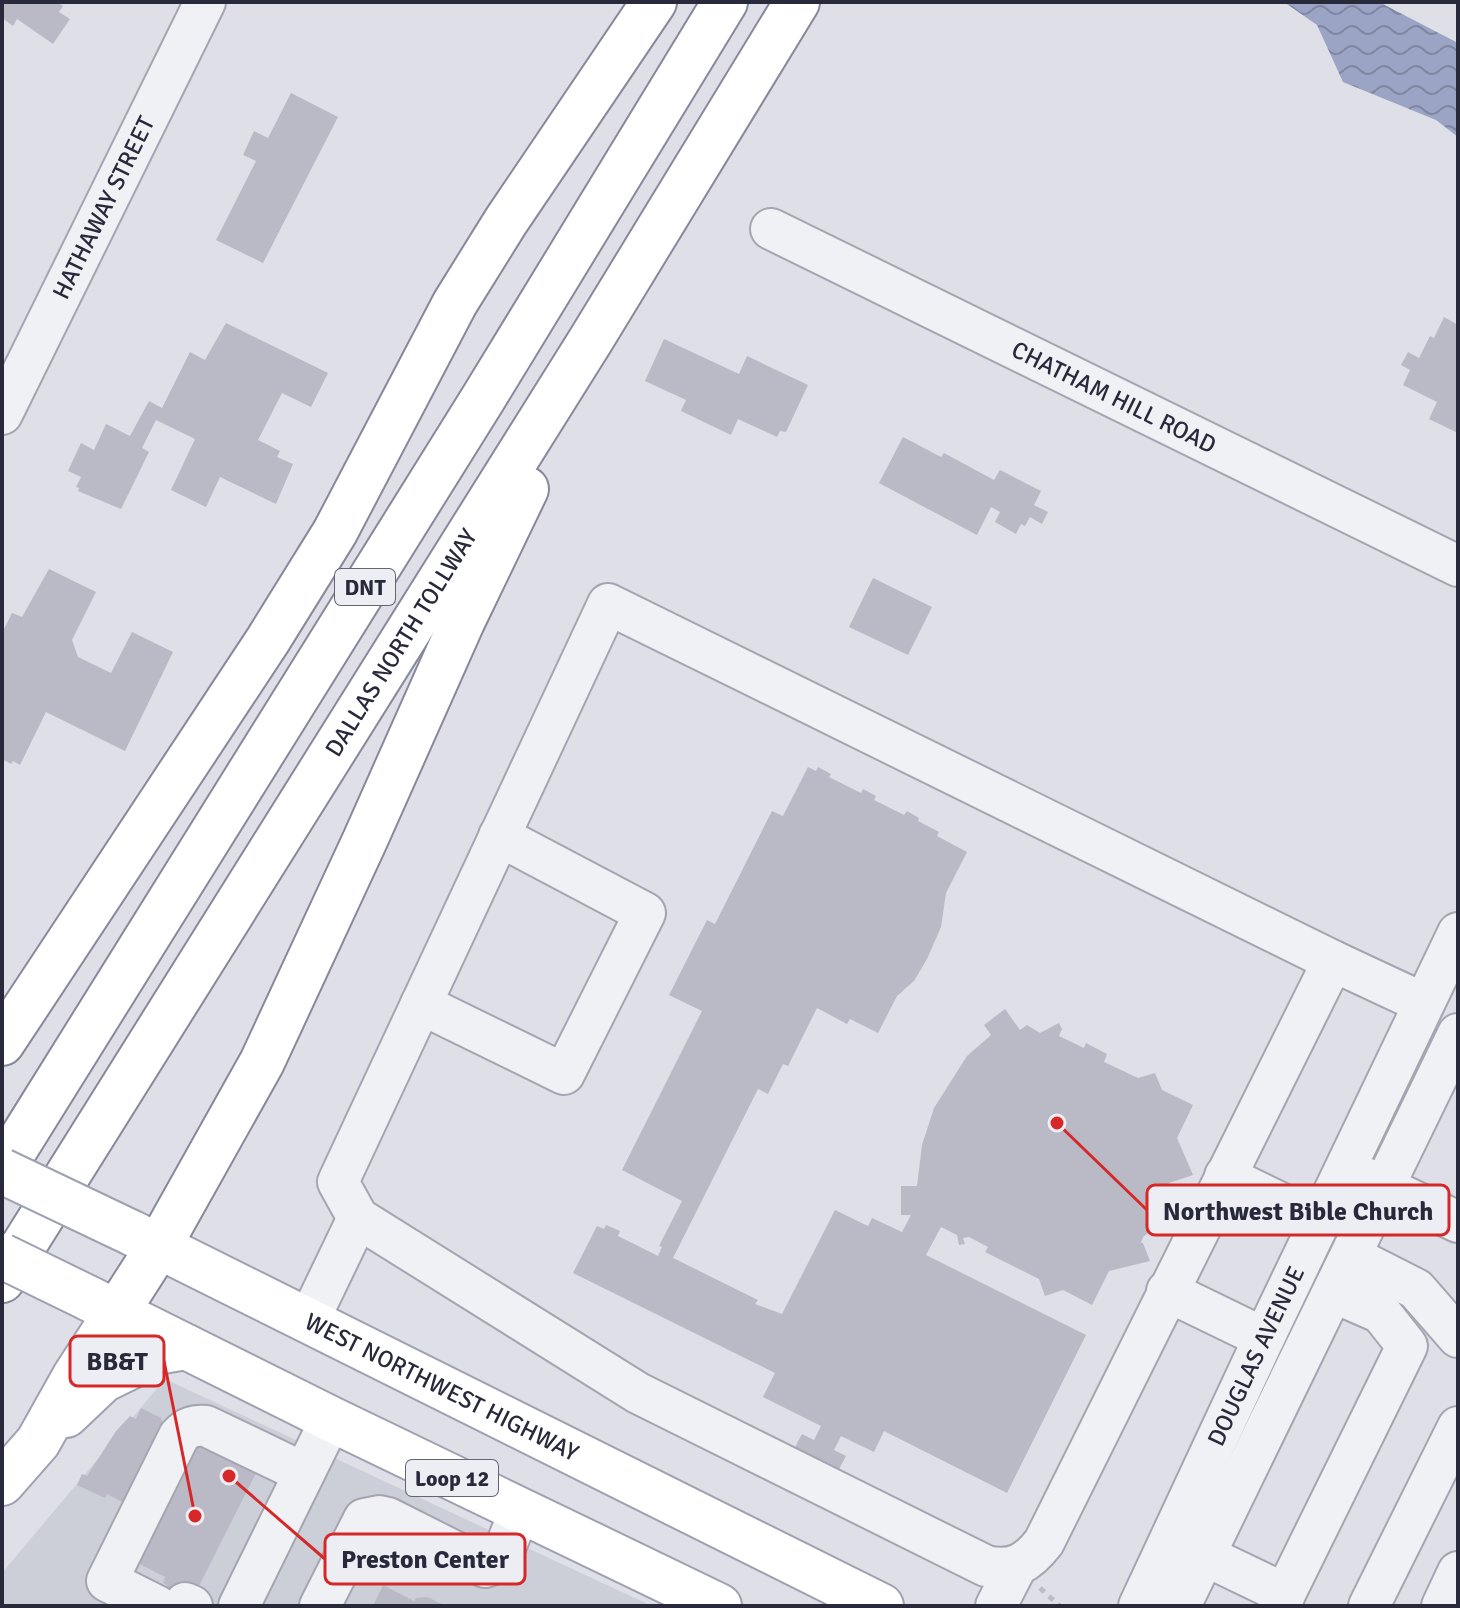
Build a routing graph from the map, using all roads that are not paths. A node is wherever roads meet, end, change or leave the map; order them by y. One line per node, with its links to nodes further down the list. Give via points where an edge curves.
1 (205, 2): 7 (street, HATHAWAY STREET)
2 (654, 2): 15 (main road, via 455,303 358,490 268,640)
3 (725, 2): 17 (main road, DNT)
4 (797, 2): 6 (main road, DALLAS NORTH TOLLWAY / DNT)
5 (771, 229): 8 (street, CHATHAM HILL ROAD)
6 (592, 338): 23 (main road, via 262,1062); 26 (main road, DALLAS NORTH TOLLWAY / DNT)
7 (2, 414)
8 (1458, 566)
9 (499, 836): 11 (street, via 608,604); 13 (street); 13 (street, via 645,913 564,1074)
10 (1458, 933): 12 (street, DOUGLAS AVENUE)
11 (1333, 961): 12 (street); 18 (street)
12 (1423, 1003): 16 (street, DOUGLAS AVENUE)
13 (421, 1004): 20 (street, via 338,1182)
14 (1458, 1034): 19 (street, DOUGLAS AVENUE)
15 (2, 1043)
16 (1346, 1169): 19 (street); 21 (street, DOUGLAS AVENUE)
17 (2, 1171): 23 (main road, WEST NORTHWEST HIGHWAY, bridge)
18 (1225, 1176): 21 (street); 27 (street)
19 (1383, 1187): 22 (street); 25 (street, DOUGLAS AVENUE)
20 (358, 1218): 30 (street); 41 (street, via 638,1393 986,1566)
21 (1319, 1222): 32 (street, DOUGLAS AVENUE)
22 (1458, 1222)
23 (145, 1239): 29 (main road); 30 (main road, WEST NORTHWEST HIGHWAY)
24 (2, 1256): 29 (main road, Loop 12, bridge)
25 (1351, 1256): 28 (street, DOUGLAS AVENUE); 31 (street, via 1416,1289)
26 (2, 1280)
27 (1167, 1291): 32 (street); 41 (street, via 1044,1542)
28 (1333, 1292): 40 (street, DOUGLAS AVENUE); 43 (street, via 1381,1313 1407,1346)
29 (102, 1306): 33 (main road, Loop 12); 36 (main road, via 75,1376)
30 (308, 1322): 48 (main road, WEST NORTHWEST HIGHWAY)
31 (1458, 1337)
32 (1264, 1338): 50 (street, DOUGLAS AVENUE)
33 (186, 1347): 34 (main road, Loop 12); 36 (main road, via 162,1351 103,1380)
34 (331, 1419): 37 (street); 39 (main road, Loop 12)
35 (1458, 1427): 52 (street)
36 (38, 1442): 38 (main road)
37 (304, 1473): 44 (street, via 206,1426 185,1429 107,1581); 45 (street)
38 (2, 1483)
39 (520, 1511): 46 (street, via 494,1564 485,1567 388,1518 364,1519); 47 (main road, Loop 12)
40 (1204, 1555): 43 (street, via 1260,1580); 51 (street, DOUGLAS AVENUE)
41 (1016, 1567): 49 (street)
42 (1458, 1572): 53 (street)
43 (1282, 1600)
44 (174, 1602)
45 (239, 1606)
46 (320, 1606)
47 (719, 1606)
48 (881, 1606)
49 (996, 1606)
50 (1139, 1606)
51 (1180, 1606)
52 (1369, 1606)
53 (1442, 1606)

